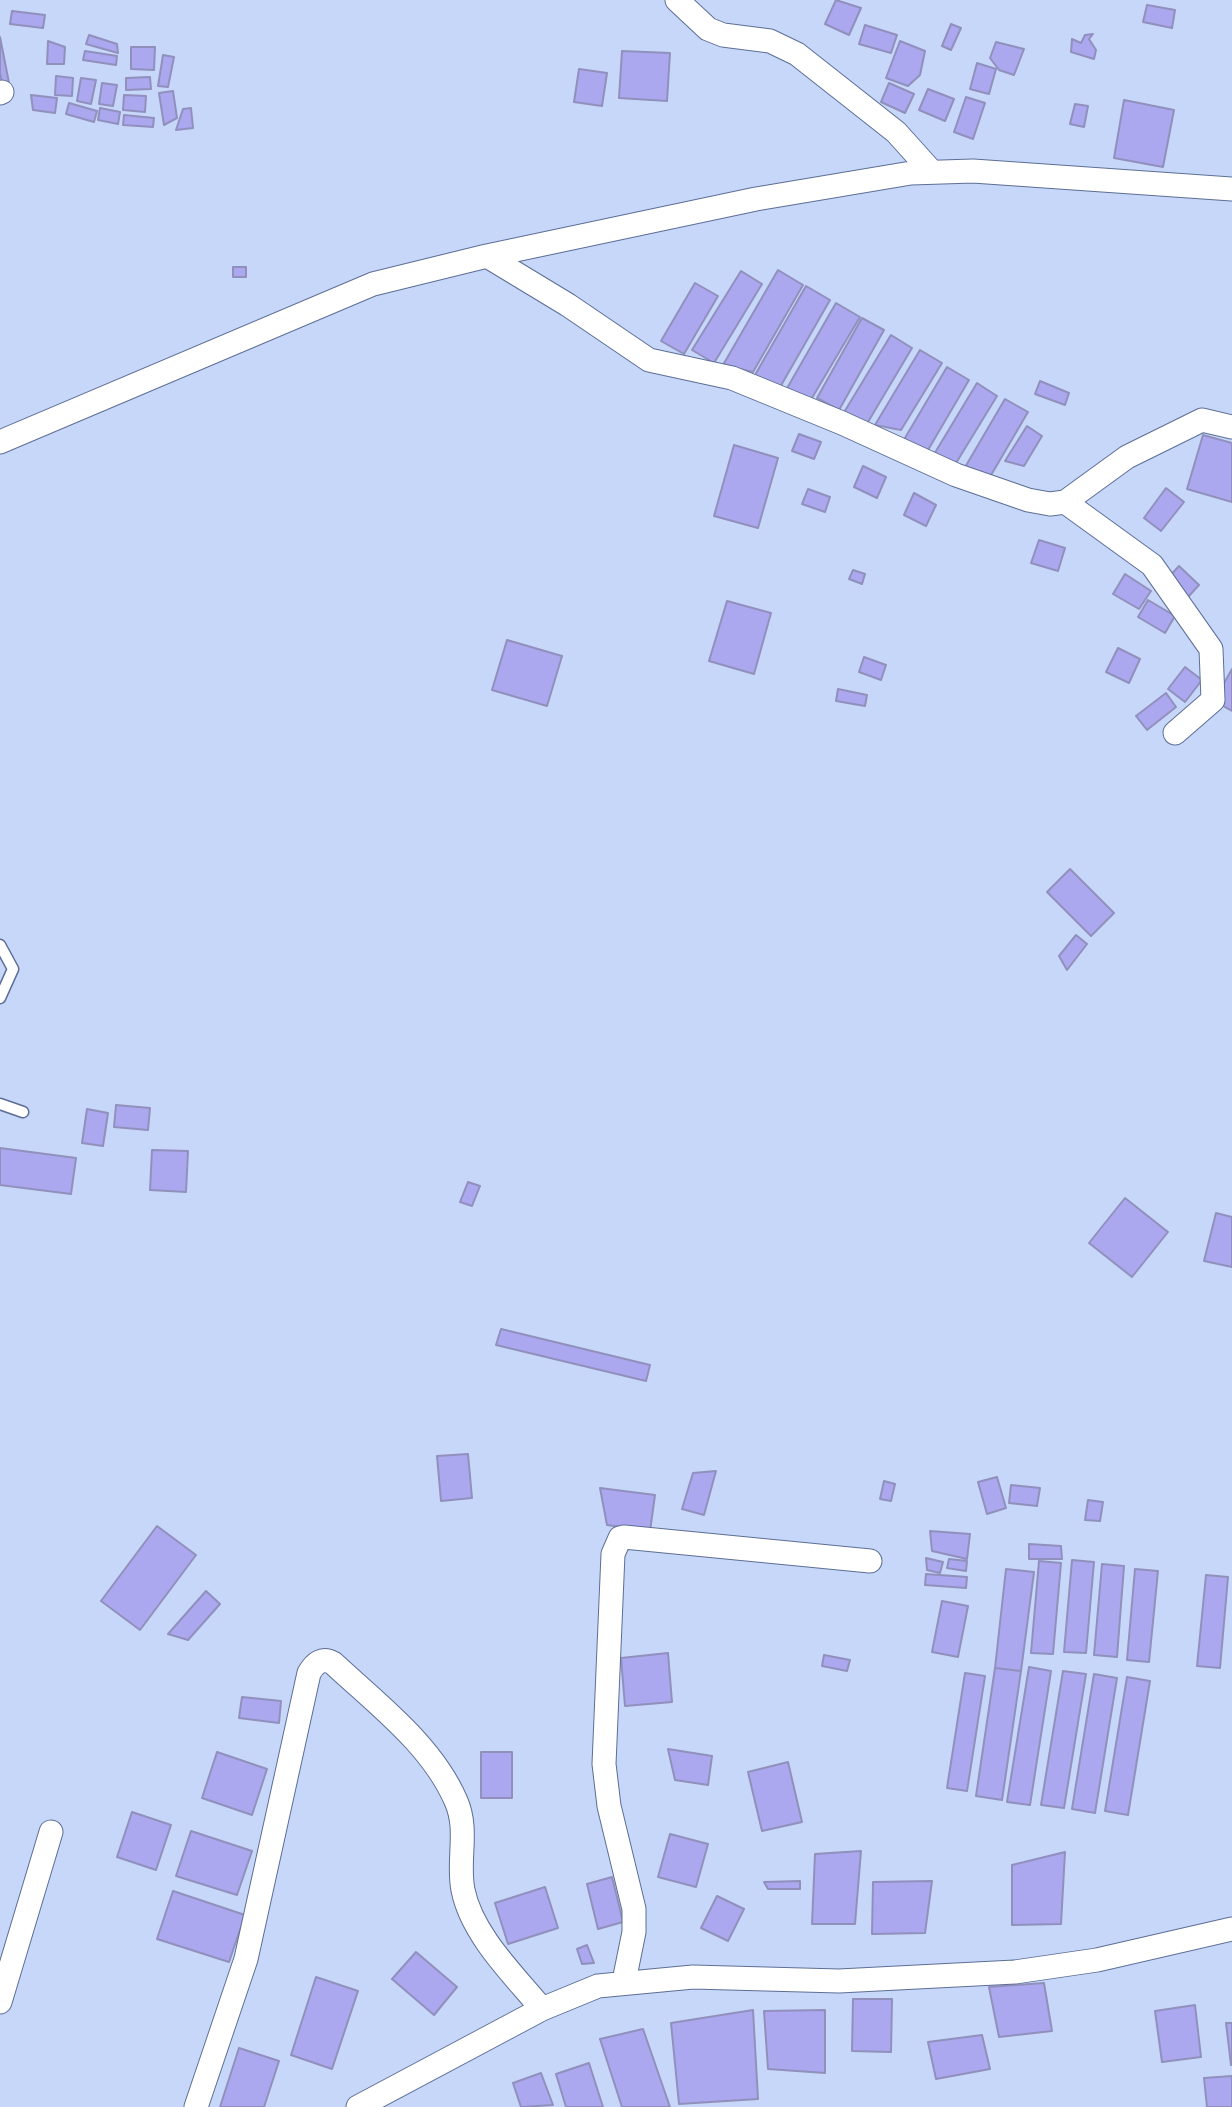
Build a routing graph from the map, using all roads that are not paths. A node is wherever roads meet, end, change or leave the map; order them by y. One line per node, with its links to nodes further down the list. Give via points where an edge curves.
1 (677, 0): 2 (street, via 708,29 770,41 797,54 896,132)
2 (932, 172): 3 (street, via 1018,173); 4 (street, via 756,199)
3 (1232, 190)
4 (487, 256): 6 (street, via 373,284); 7 (street, via 649,360 732,378 956,475 1028,500)
5 (1232, 428): 7 (street, via 1202,420 1173,432 1105,471)
6 (0, 442)
7 (1065, 502): 8 (street, via 1152,565 1211,649 1213,700)
8 (1175, 733)
9 (0, 945): 10 (lane, via 13,969)
10 (0, 999)
11 (0, 1104): 12 (lane)
12 (23, 1112)
13 (870, 1562): 16 (street, via 624,1536 616,1544 604,1764 609,1806 634,1909)
14 (51, 1832): 17 (street)
15 (1232, 1929): 16 (street, via 1097,1960 1015,1972 839,1981 693,1977)
16 (624, 1981): 18 (street, via 572,1994)
17 (0, 2002)
18 (541, 2009): 19 (street, via 470,1912 463,1889 463,1824 457,1802 436,1765 333,1663 319,1661 309,1673 246,1959); 20 (street)
19 (196, 2107)
20 (358, 2107)

